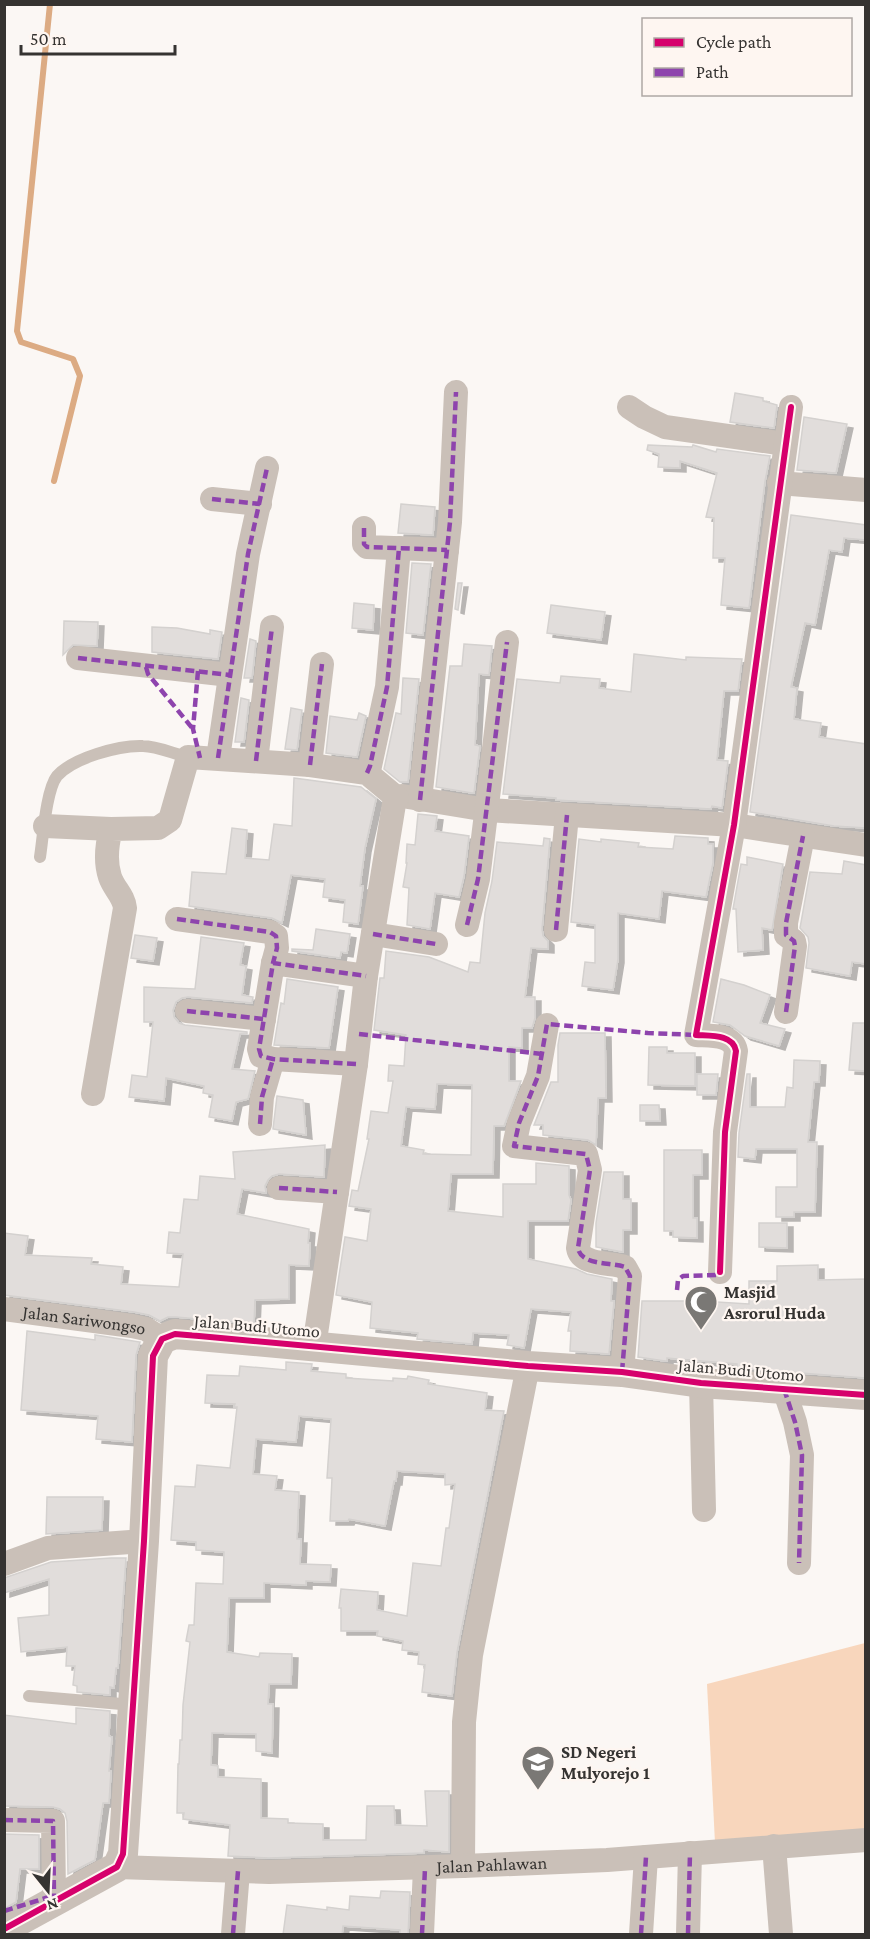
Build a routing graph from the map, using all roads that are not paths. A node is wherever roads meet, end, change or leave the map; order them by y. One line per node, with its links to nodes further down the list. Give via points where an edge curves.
1 (456, 392): 12 (street)
2 (629, 407): 4 (street, via 665,427)
3 (791, 407): 4 (street)
4 (785, 444): 6 (street)
5 (267, 468): 9 (street)
6 (779, 483): 7 (street); 26 (street)
7 (866, 490)
8 (212, 499): 9 (street)
9 (260, 504): 17 (street, via 248,554)
10 (364, 528): 11 (street, via 367,547)
11 (399, 548): 12 (street); 22 (street, via 387,687)
12 (447, 549): 23 (street)
13 (272, 627): 20 (street)
14 (507, 642): 24 (street)
15 (78, 658): 17 (street)
16 (322, 664): 21 (street)
17 (230, 675): 19 (street)
18 (188, 757): 19 (street); 27 (lane, via 143,746 105,751 75,762 57,777); 28 (street, via 170,820 165,825)
19 (218, 758): 20 (street)
20 (256, 761): 21 (street)
21 (310, 765): 22 (street)
22 (367, 773): 23 (street)
23 (408, 799): 24 (street); 35 (street)
24 (487, 810): 25 (street); 33 (street)
25 (567, 814): 26 (street); 34 (street)
26 (734, 825): 29 (street); 49 (street, via 696,1035 728,1039 736,1051 725,1132)
27 (45, 826): 28 (street); 31 (lane)
28 (111, 829): 45 (street, via 107,863 125,908)
29 (803, 836): 30 (street); 40 (street, via 786,923 786,935 795,946)
30 (866, 845)
31 (40, 857)
32 (177, 919): 37 (street, via 270,932 278,943)
33 (467, 925)
34 (556, 930)
35 (373, 934): 36 (street); 38 (street)
36 (436, 944)
37 (273, 963): 38 (street); 41 (street)
38 (366, 976): 44 (street)
39 (188, 1011): 41 (street)
40 (786, 1012)
41 (264, 1019): 43 (street, via 259,1054)
42 (547, 1025): 54 (street, via 538,1076 513,1146 586,1154 590,1170 579,1253 584,1259 625,1267 630,1276)
43 (273, 1059): 44 (street); 46 (street, via 262,1097)
44 (356, 1064): 48 (street)
45 (93, 1094)
46 (260, 1124)
47 (279, 1188): 48 (street)
48 (337, 1192): 52 (street)
49 (720, 1272)
50 (4, 1309): 51 (street, Jalan Sariwongso, via 132,1326)
51 (162, 1339): 52 (street, Jalan Budi Utomo, via 175,1334); 59 (street, via 153,1356)
52 (314, 1347): 53 (street, Jalan Budi Utomo)
53 (528, 1366): 54 (street, Jalan Budi Utomo); 69 (street, via 471,1655 464,1722)
54 (622, 1372): 55 (street, Jalan Budi Utomo)
55 (701, 1383): 56 (street, Jalan Budi Utomo); 58 (street)
56 (784, 1389): 57 (street, Jalan Budi Utomo); 60 (street, via 802,1455)
57 (866, 1395)
58 (704, 1510)
59 (144, 1540): 61 (street, via 48,1548); 63 (street)
60 (799, 1563)
61 (4, 1564)
62 (29, 1696): 63 (lane)
63 (134, 1705): 70 (street, via 123,1854)
64 (4, 1820): 73 (street, via 53,1821)
65 (866, 1840): 66 (street, Jalan Pahlawan)
66 (774, 1846): 67 (street, Jalan Pahlawan); 79 (street)
67 (690, 1853): 68 (street, Jalan Pahlawan); 78 (street)
68 (646, 1857): 69 (street, Jalan Pahlawan); 77 (street)
69 (463, 1866): 71 (street, Jalan Pahlawan)
70 (117, 1867): 72 (street, Jalan Pahlawan); 73 (street)
71 (425, 1868): 72 (street, Jalan Pahlawan); 76 (street)
72 (238, 1871): 75 (street)
73 (56, 1898): 74 (street)
74 (16, 1923)
75 (232, 1935)
76 (423, 1935)
77 (642, 1935)
78 (688, 1935)
79 (781, 1935)

